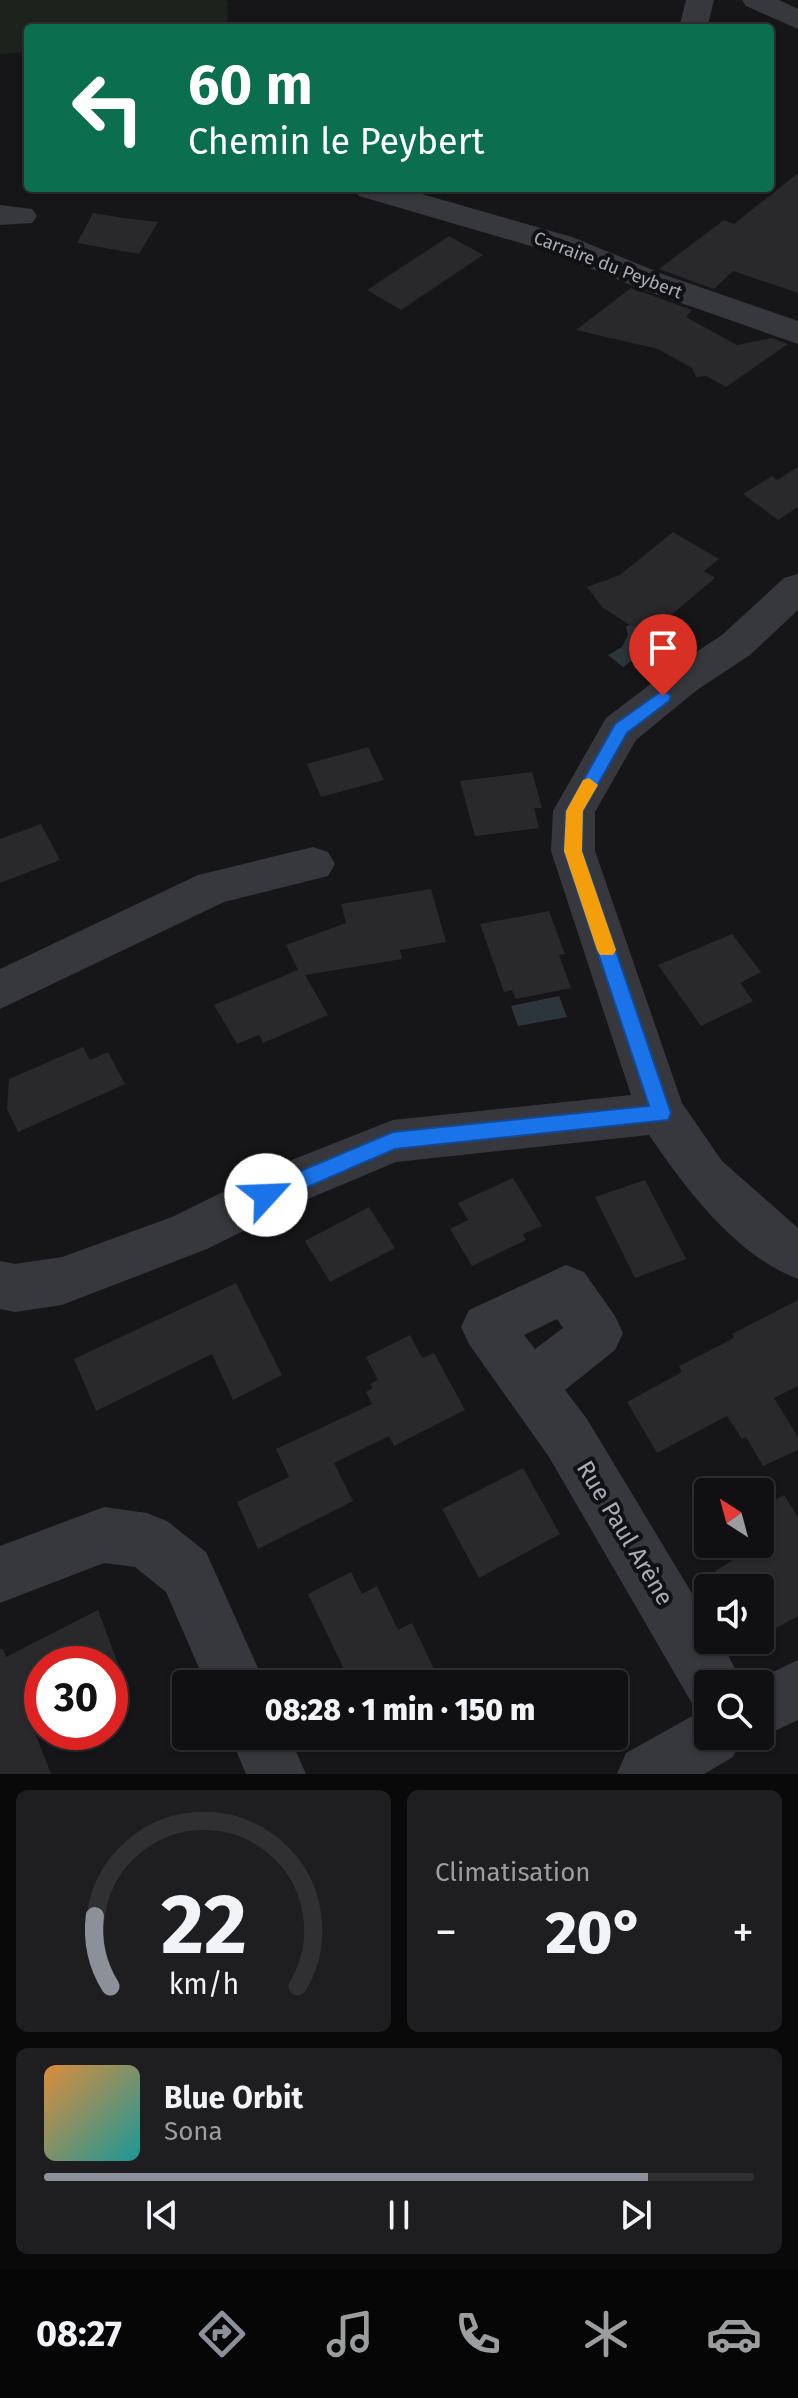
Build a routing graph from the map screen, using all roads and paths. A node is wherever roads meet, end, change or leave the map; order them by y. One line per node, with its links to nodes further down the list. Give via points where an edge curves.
1 (700, 0): 4 (street)
2 (756, 0): 3 (street)
3 (798, 20)
4 (694, 24)
5 (380, 192): 6 (street, Carraire du Peybert, via 560,244)
6 (798, 333)
7 (798, 588): 10 (street, via 736,645 621,729 574,811 573,851)
8 (313, 864): 9 (street, via 214,887)
9 (0, 990)
10 (661, 1113): 11 (street, via 705,1176); 12 (street, via 393,1141 189,1233 62,1281)
11 (798, 1256)
12 (0, 1285)
13 (530, 1385): 16 (street, Rue Paul Arène, via 568,1438)
14 (0, 1575): 15 (street, via 104,1535 147,1541 186,1572)
15 (230, 1670)
16 (706, 1670)
17 (798, 1689): 18 (street)
18 (774, 1702)
19 (694, 1747): 22 (street)
20 (265, 1750): 21 (street)
21 (276, 1774)
22 (647, 1774)

